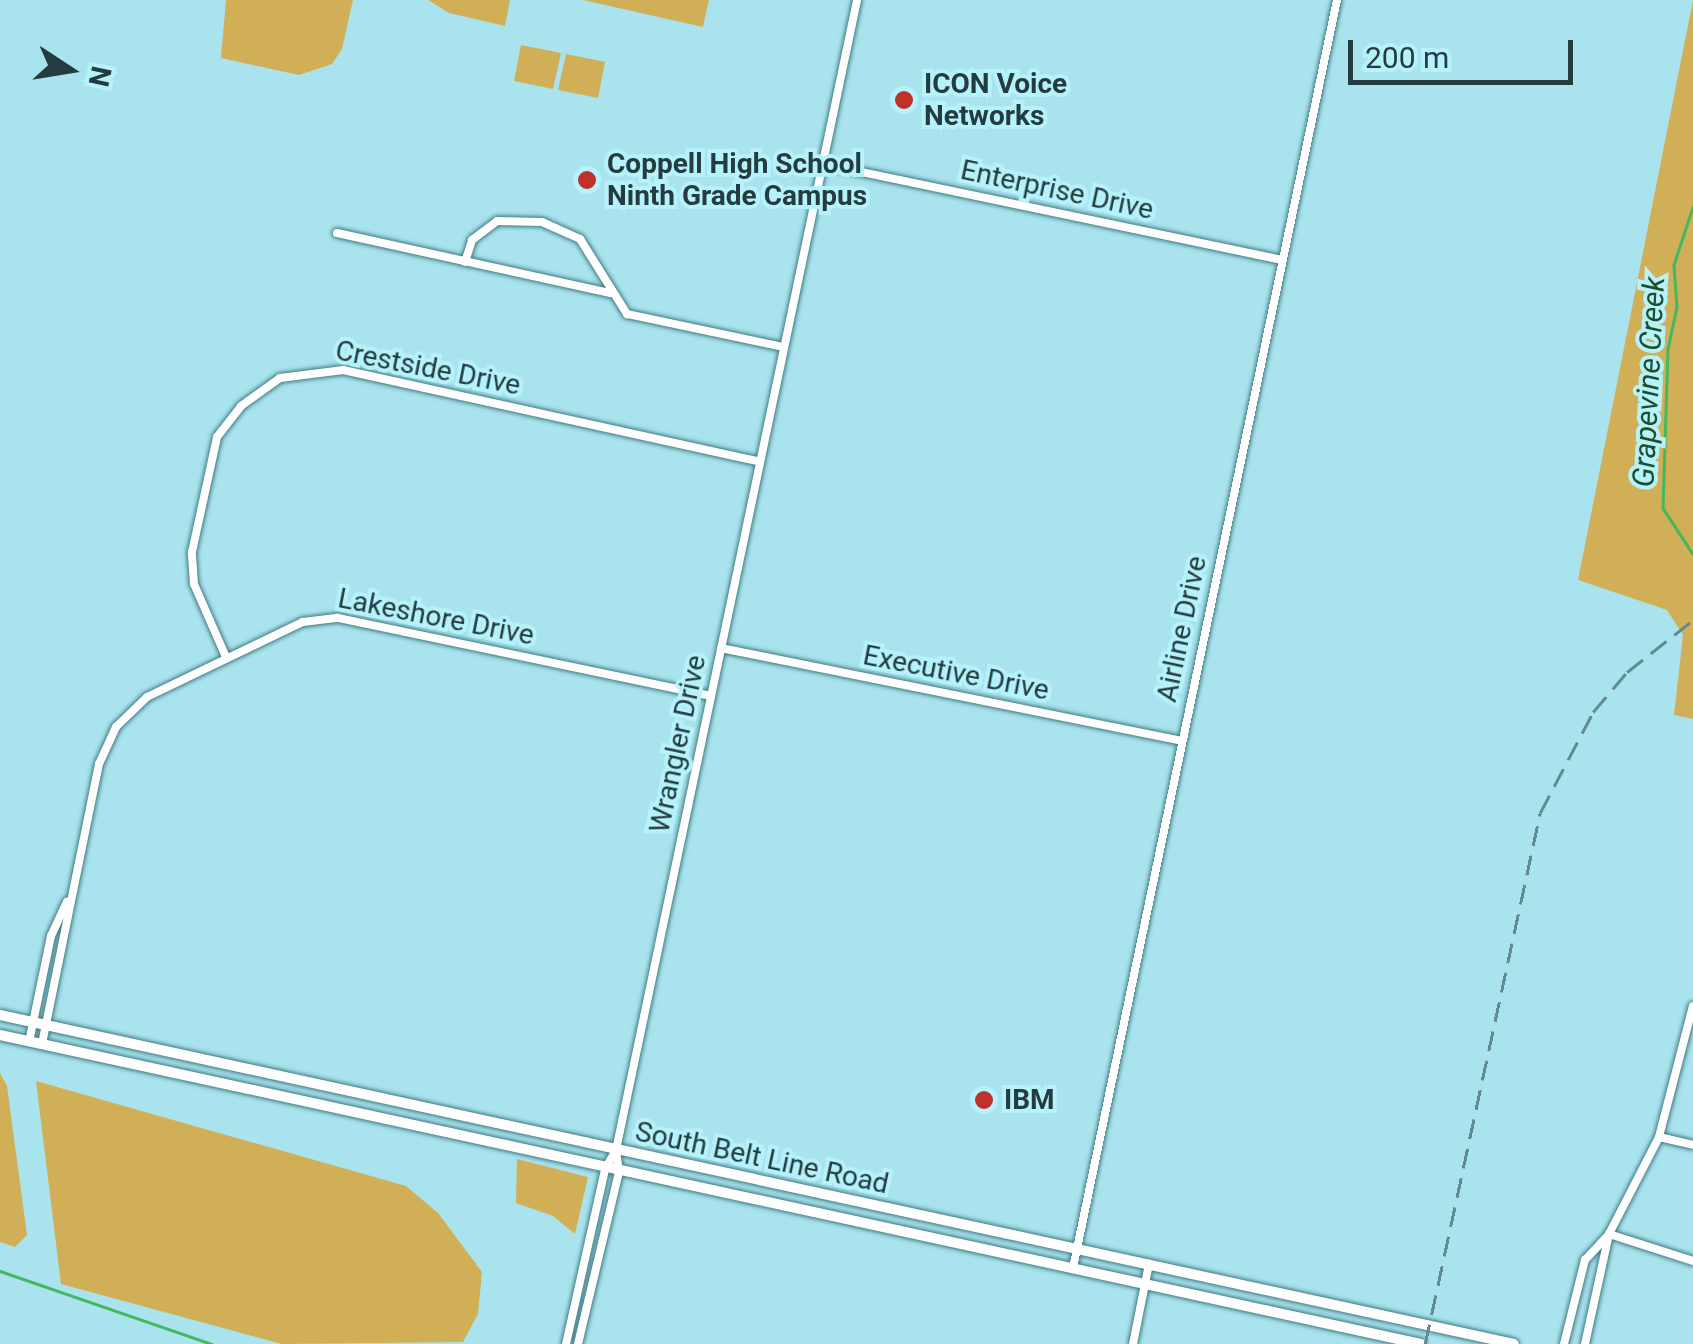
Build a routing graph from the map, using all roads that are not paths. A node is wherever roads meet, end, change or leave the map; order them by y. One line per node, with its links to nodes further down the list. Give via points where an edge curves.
1 (857, 0): 3 (street, Wrangler Drive)
2 (1337, 0): 5 (street, Airline Drive)
3 (822, 164): 5 (street, Enterprise Drive); 8 (street, Wrangler Drive)
4 (338, 232): 6 (street)
5 (1282, 260): 13 (street, Airline Drive)
6 (465, 262): 7 (street); 7 (street, via 472,240 497,221 542,222 574,234)
7 (612, 294): 8 (street, via 626,314 646,323)
8 (784, 348): 9 (street, Wrangler Drive)
9 (760, 462): 10 (street, Wrangler Drive); 11 (street, Crestside Drive, via 343,370 280,378 240,406 217,437 192,552 194,584)
10 (721, 648): 12 (street, Wrangler Drive); 13 (street, Executive Drive)
11 (226, 657): 12 (street, Lakeshore Drive, via 302,622 338,618); 14 (street, Lakeshore Drive, via 147,697 116,727 99,764)
12 (711, 696): 26 (street, Wrangler Drive)
13 (1182, 741): 32 (street, Airline Drive)
14 (69, 898): 17 (street, Lakeshore Drive, via 51,936); 18 (street, Lakeshore Drive)
15 (1693, 1006): 24 (street)
16 (0, 1015): 17 (main road, South Belt Line Road)
17 (33, 1022): 18 (main road, South Belt Line Road); 20 (street, Lakeshore Drive)
18 (46, 1025): 21 (street, Lakeshore Drive); 22 (main road, South Belt Line Road)
19 (0, 1035): 20 (main road, South Belt Line Road)
20 (29, 1042): 21 (main road, South Belt Line Road)
21 (42, 1044): 23 (main road, South Belt Line Road)
22 (244, 1069): 23 (main road); 26 (main road, South Belt Line Road)
23 (240, 1087): 27 (main road, South Belt Line Road)
24 (1659, 1137): 25 (street); 31 (street)
25 (1693, 1145)
26 (616, 1150): 27 (street); 28 (street); 29 (main road, South Belt Line Road)
27 (606, 1169): 28 (main road, South Belt Line Road); 37 (street)
28 (619, 1172): 30 (main road, South Belt Line Road); 38 (street)
29 (864, 1204): 30 (main road); 32 (main road, South Belt Line Road)
30 (860, 1222): 35 (main road, South Belt Line Road)
31 (1608, 1234): 33 (street); 46 (street, via 1585,1260); 47 (street)
32 (1076, 1249): 34 (main road, South Belt Line Road); 35 (street, Airline Drive)
33 (1693, 1261)
34 (1149, 1264): 36 (street); 39 (main road, South Belt Line Road)
35 (1073, 1268): 36 (main road, South Belt Line Road)
36 (1144, 1284): 40 (main road, South Belt Line Road); 43 (street)
37 (576, 1303): 38 (street); 41 (street)
38 (588, 1306): 42 (street)
39 (1400, 1319): 40 (main road); 45 (main road, South Belt Line Road)
40 (1392, 1338): 44 (main road, South Belt Line Road)
41 (566, 1344)
42 (578, 1344)
43 (1133, 1344)
44 (1421, 1344)
45 (1514, 1344)
46 (1564, 1344)
47 (1585, 1344)

